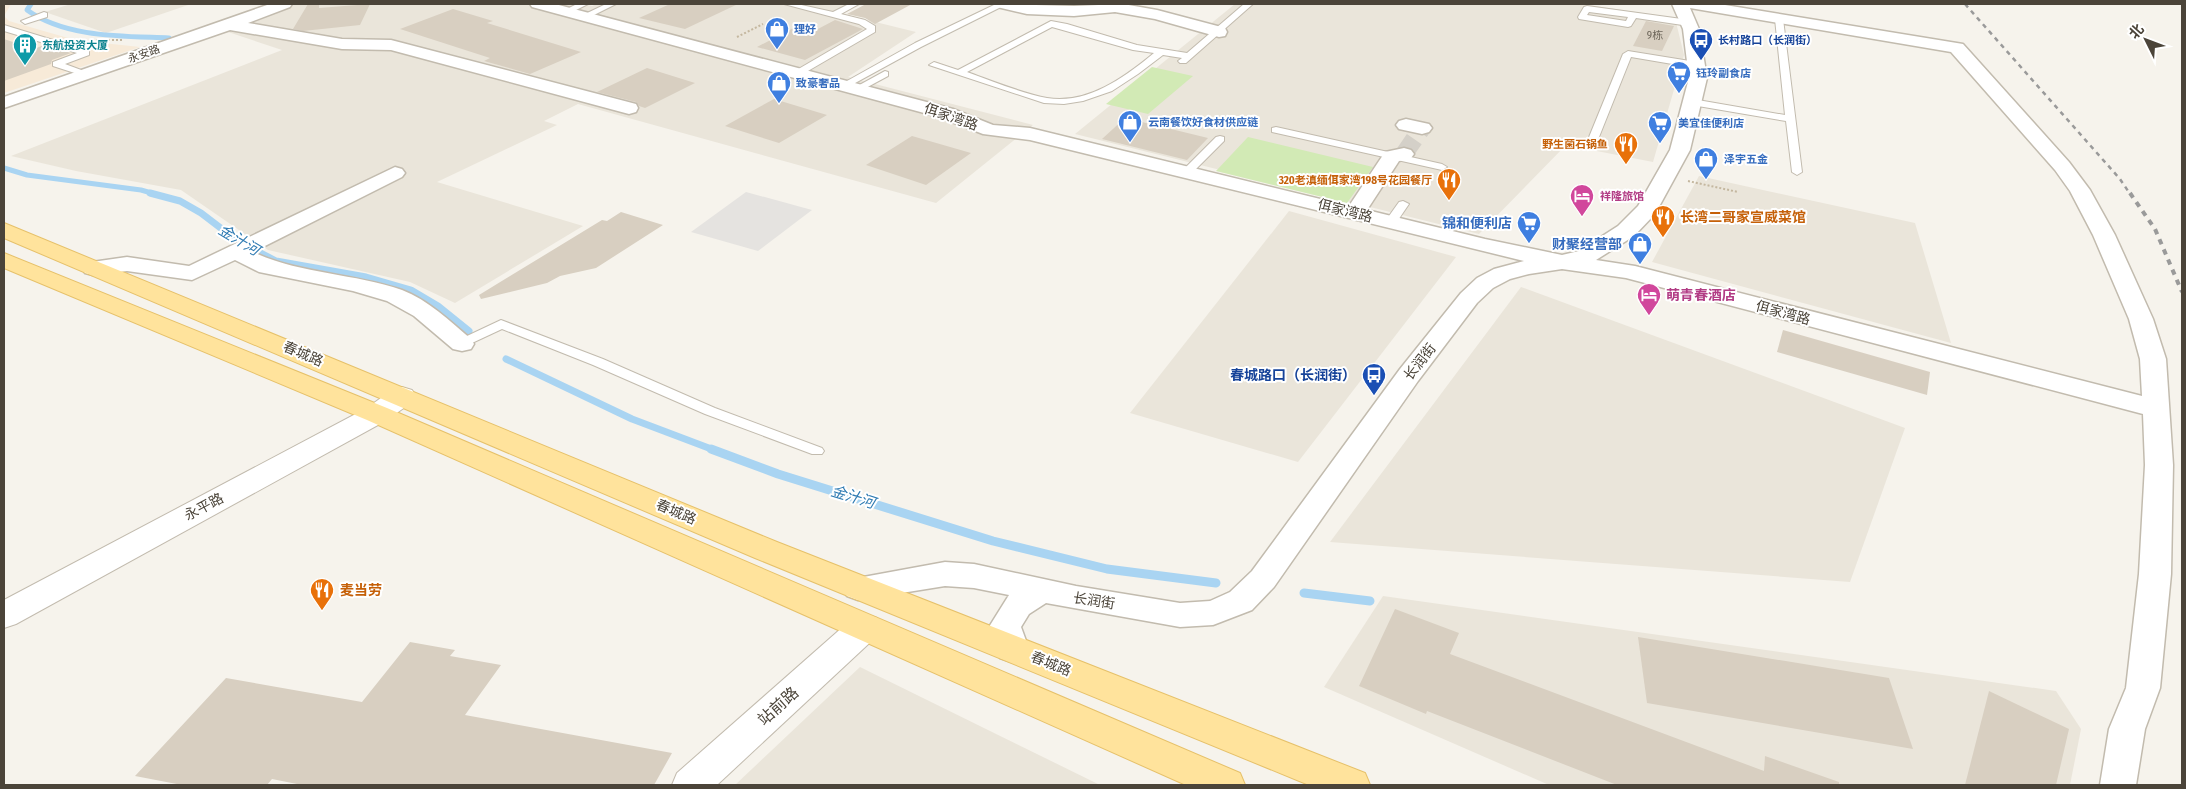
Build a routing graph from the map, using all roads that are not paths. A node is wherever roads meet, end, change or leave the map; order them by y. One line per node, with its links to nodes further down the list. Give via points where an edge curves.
1 (284, 4): 16 (street, 永安路)
2 (538, 4): 9 (street, 佴家湾路)
3 (612, 4): 9 (lane)
4 (788, 4): 12 (lane)
5 (855, 4): 12 (lane)
6 (1249, 4): 18 (lane)
7 (1001, 5): 8 (street, via 1027,10); 28 (lane, via 918,45)
8 (1070, 7): 18 (street, via 1074,11 1116,7)
9 (581, 9): 24 (street, 佴家湾路)
10 (1687, 10): 13 (lane); 14 (street); 23 (street, 长润街)
11 (44, 15): 15 (lane)
12 (834, 15): 24 (lane, via 872,28)
13 (1634, 15): 13 (lane, via 1587,9 1582,17 1628,24)
14 (1780, 19): 32 (lane); 52 (street, via 1957,48 2080,190 2141,319 2153,359)
15 (25, 20)
16 (228, 25): 26 (street, 永安路); 31 (street, via 342,44 392,45)
17 (4, 28): 26 (lane, via 86,53 56,64)
18 (1219, 32): 20 (lane)
19 (1161, 52): 20 (lane); 25 (lane, via 1051,24); 25 (lane, via 1116,86 1102,93 1062,102 1047,101)
20 (1189, 56): 21 (lane)
21 (1180, 64)
22 (934, 65): 25 (lane)
23 (1696, 65): 29 (street, 长润街, via 1698,78); 35 (lane, via 1628,54)
24 (798, 73): 28 (street, 佴家湾路)
25 (959, 73)
26 (87, 74): 30 (street, 永安路)
27 (885, 74): 28 (lane)
28 (850, 87): 38 (street, 佴家湾路, via 990,130 1030,134)
29 (1692, 102): 32 (lane); 48 (street, 长润街, via 1680,150 1647,209 1626,232 1603,247 1586,256)
30 (4, 103)
31 (629, 108)
32 (1791, 119): 39 (lane)
33 (1276, 130): 36 (lane)
34 (1220, 139): 38 (lane)
35 (1590, 147)
36 (1394, 154): 37 (lane); 42 (street)
37 (1442, 167)
38 (1187, 172): 42 (street, 佴家湾路)
39 (1797, 172)
40 (395, 173): 45 (street)
41 (1403, 204): 43 (lane)
42 (1354, 214): 43 (street, 佴家湾路)
43 (1390, 223): 48 (street, 佴家湾路)
44 (4, 230): 49 (main road, 春城路)
45 (257, 242): 46 (street)
46 (236, 252): 49 (street, via 192,273 127,264); 50 (street, via 267,267 395,296)
47 (4, 260): 51 (main road, 春城路)
48 (1562, 262): 52 (street, 佴家湾路, via 1627,271); 55 (street, 长润街, via 1502,274 1485,282 1469,298 1367,432 1263,579 1241,601 1213,613 1180,614)
49 (94, 268): 51 (main road, 春城路)
50 (467, 341): 53 (lane, via 501,324 710,411)
51 (390, 405): 54 (main road, 春城路); 56 (street, 永平路); 57 (main road, 春城路)
52 (2154, 408): 62 (street, via 2159,465 2154,574 2143,688 2127,729)
53 (817, 451)
54 (858, 588): 55 (street, 长润街, via 945,574 974,576); 58 (main road, 春城路)
55 (1041, 591): 58 (street, via 1018,605 1005,627)
56 (4, 614)
57 (865, 627): 59 (street, 站前路); 60 (main road, 春城路)
58 (1012, 649): 61 (main road, 春城路)
59 (691, 785)
60 (1226, 785)
61 (1351, 785)
62 (2118, 785)

